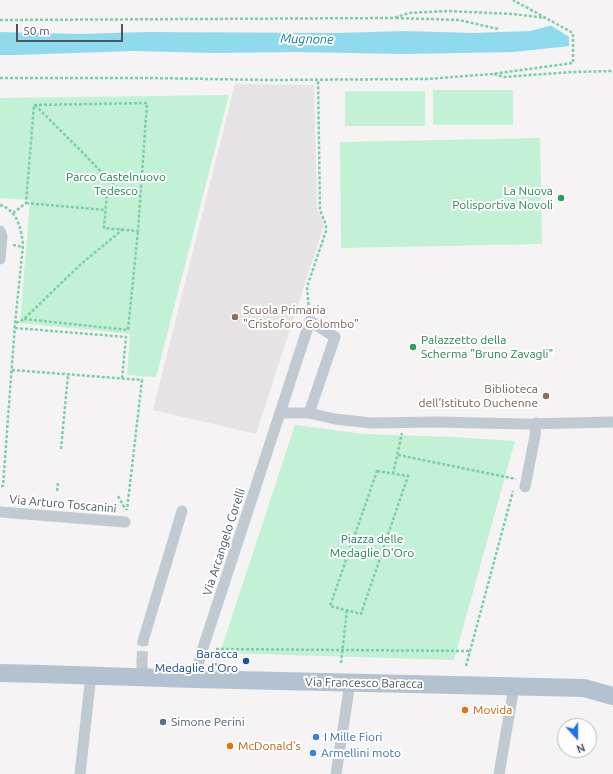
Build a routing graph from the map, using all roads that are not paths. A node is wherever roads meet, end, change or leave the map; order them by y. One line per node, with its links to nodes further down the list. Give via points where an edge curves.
1 (0, 231): 2 (street)
2 (0, 259)
3 (280, 413): 4 (street); 4 (street, Via Arcangelo Corelli, via 310,320 335,337); 14 (street, Via Arcangelo Corelli)
4 (309, 413): 6 (street, via 371,423)
5 (613, 422): 6 (street)
6 (536, 424): 7 (street)
7 (524, 487)
8 (182, 511): 11 (street)
9 (0, 512): 10 (street, Via Arturo Toscanini)
10 (125, 522)
11 (143, 641)
12 (0, 673): 13 (main road, Via Francesco Baracca)
13 (91, 675): 14 (main road, Via Francesco Baracca, via 142,670); 20 (street)
14 (194, 679): 16 (main road, Via Francesco Baracca)
15 (613, 682): 18 (main road, Via Francesco Baracca)
16 (350, 683): 17 (main road, Via Francesco Baracca); 21 (street)
17 (514, 687): 18 (main road, Via Francesco Baracca); 22 (street)
18 (586, 688): 19 (main road, Via Francesco Baracca)
19 (613, 696)
20 (80, 774)
21 (336, 774)
22 (499, 774)

